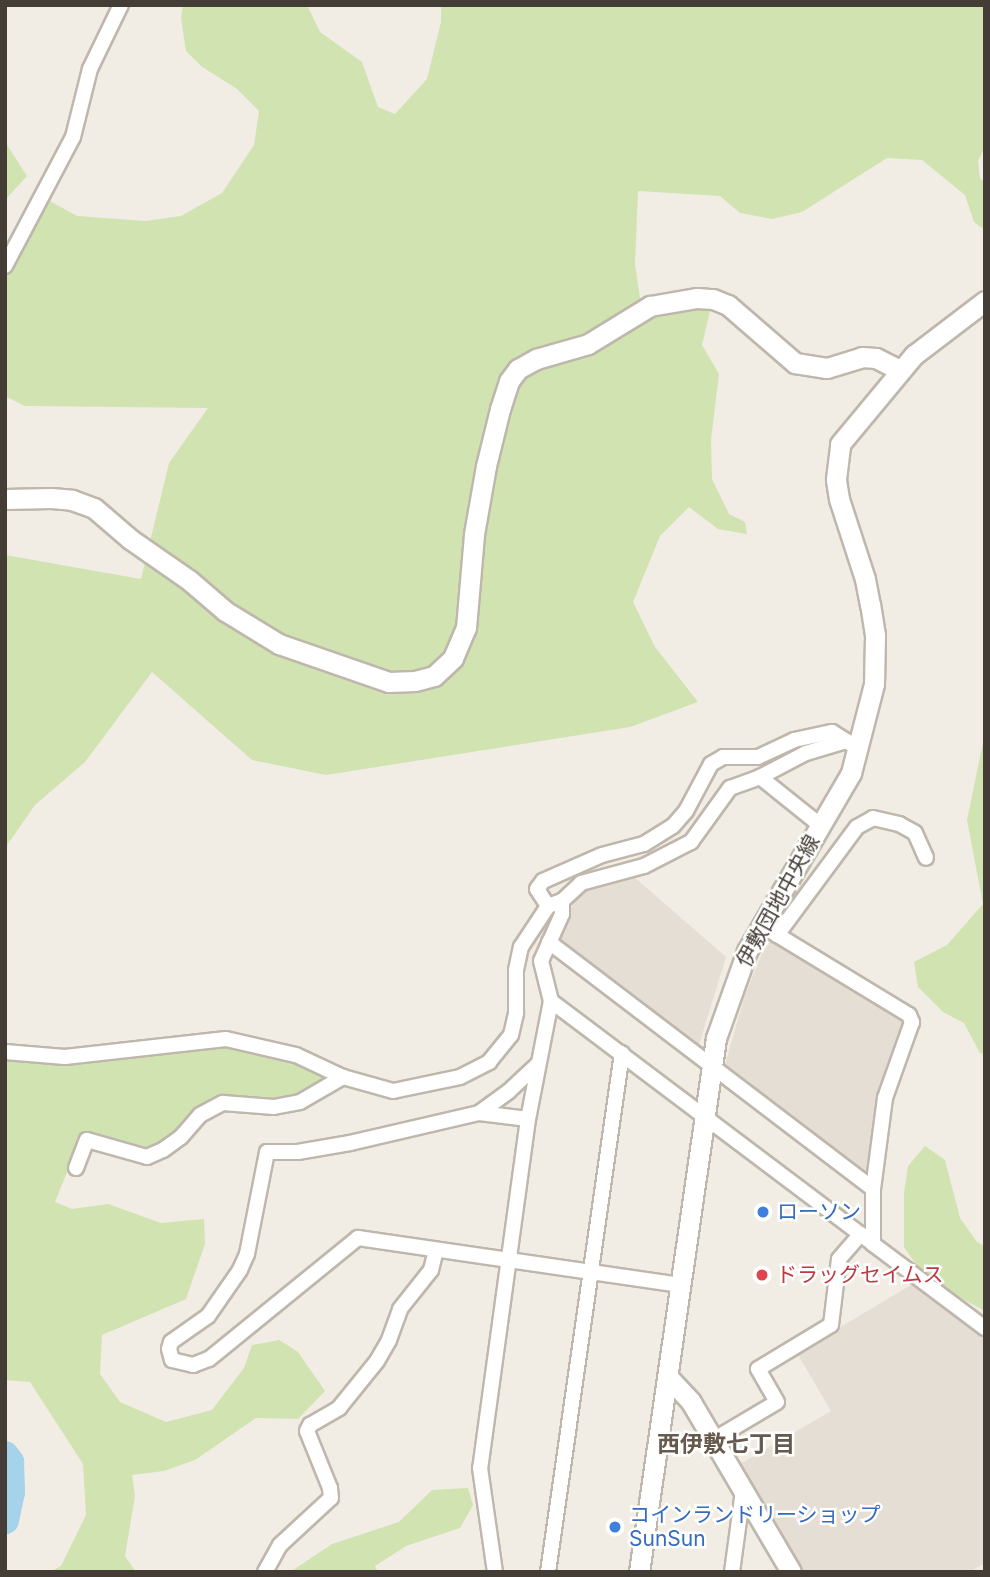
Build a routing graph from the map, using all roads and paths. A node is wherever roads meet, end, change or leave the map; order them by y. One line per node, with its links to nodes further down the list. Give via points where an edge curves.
1 (121, 5): 2 (street, via 90,69 73,137)
2 (5, 266)
3 (985, 300): 4 (street, 伊敷団地中央線)
4 (900, 370): 5 (street, via 876,358 862,357 827,368 794,363 728,306 697,298 650,306 588,344 518,369 500,408 486,466 462,638 446,667 415,681 388,682 279,644 225,611 94,508 51,498); 6 (street, 伊敷団地中央線, via 851,428 836,461 839,499 865,579 875,635 874,684)
5 (5, 499)
6 (853, 745): 7 (street, via 806,753); 8 (street, 伊敷団地中央線, via 851,773); 11 (street, via 832,732 794,740 758,757 723,757 710,764 673,826 644,845 602,855 543,881 537,888)
7 (760, 777): 8 (street); 10 (street, via 730,788 691,842 644,866 581,883)
8 (820, 825): 12 (street, 伊敷団地中央線)
9 (926, 858): 12 (street, via 915,833 873,818 857,827)
10 (562, 901): 11 (street); 13 (street, via 562,914)
11 (548, 906): 19 (street, via 521,947 511,1035 489,1062 460,1077 393,1091)
12 (769, 930): 18 (street, 伊敷団地中央線, via 732,987); 24 (street, via 909,1015 912,1022 885,1098)
13 (549, 942): 14 (street, via 541,961); 18 (street)
14 (551, 1001): 16 (street); 17 (street)
15 (5, 1052): 19 (street, via 65,1057 226,1039 296,1055)
16 (622, 1053): 21 (street); 29 (street)
17 (537, 1065): 20 (street); 22 (street)
18 (712, 1066): 21 (street, 伊敷団地中央線); 24 (street)
19 (343, 1077): 23 (street, via 300,1102 274,1107 223,1103 200,1115 163,1150 147,1157 87,1140)
20 (479, 1113): 22 (street); 27 (street, via 349,1143 267,1152 240,1270 208,1316 171,1342 170,1356 193,1365 209,1359 358,1238)
21 (703, 1116): 25 (street); 30 (street, 伊敷団地中央線)
22 (528, 1119): 28 (street)
23 (76, 1168)
24 (873, 1189): 26 (street)
25 (861, 1234): 26 (street); 33 (street, via 839,1259 831,1325 758,1369 777,1402)
26 (873, 1244): 31 (street)
27 (436, 1250): 28 (street); 35 (street, via 431,1270 400,1309 377,1361 339,1408 310,1425 307,1431 331,1498 280,1545)
28 (508, 1261): 29 (street); 36 (street, via 480,1468)
29 (588, 1274): 30 (street); 37 (street)
30 (679, 1285): 32 (street, 伊敷団地中央線)
31 (985, 1328)
32 (667, 1376): 33 (street, via 691,1402); 38 (street, 伊敷団地中央線)
33 (713, 1440): 34 (street)
34 (743, 1491): 39 (street); 40 (street)
35 (265, 1572)
36 (495, 1572)
37 (548, 1572)
38 (639, 1572)
39 (732, 1572)
40 (791, 1572)

